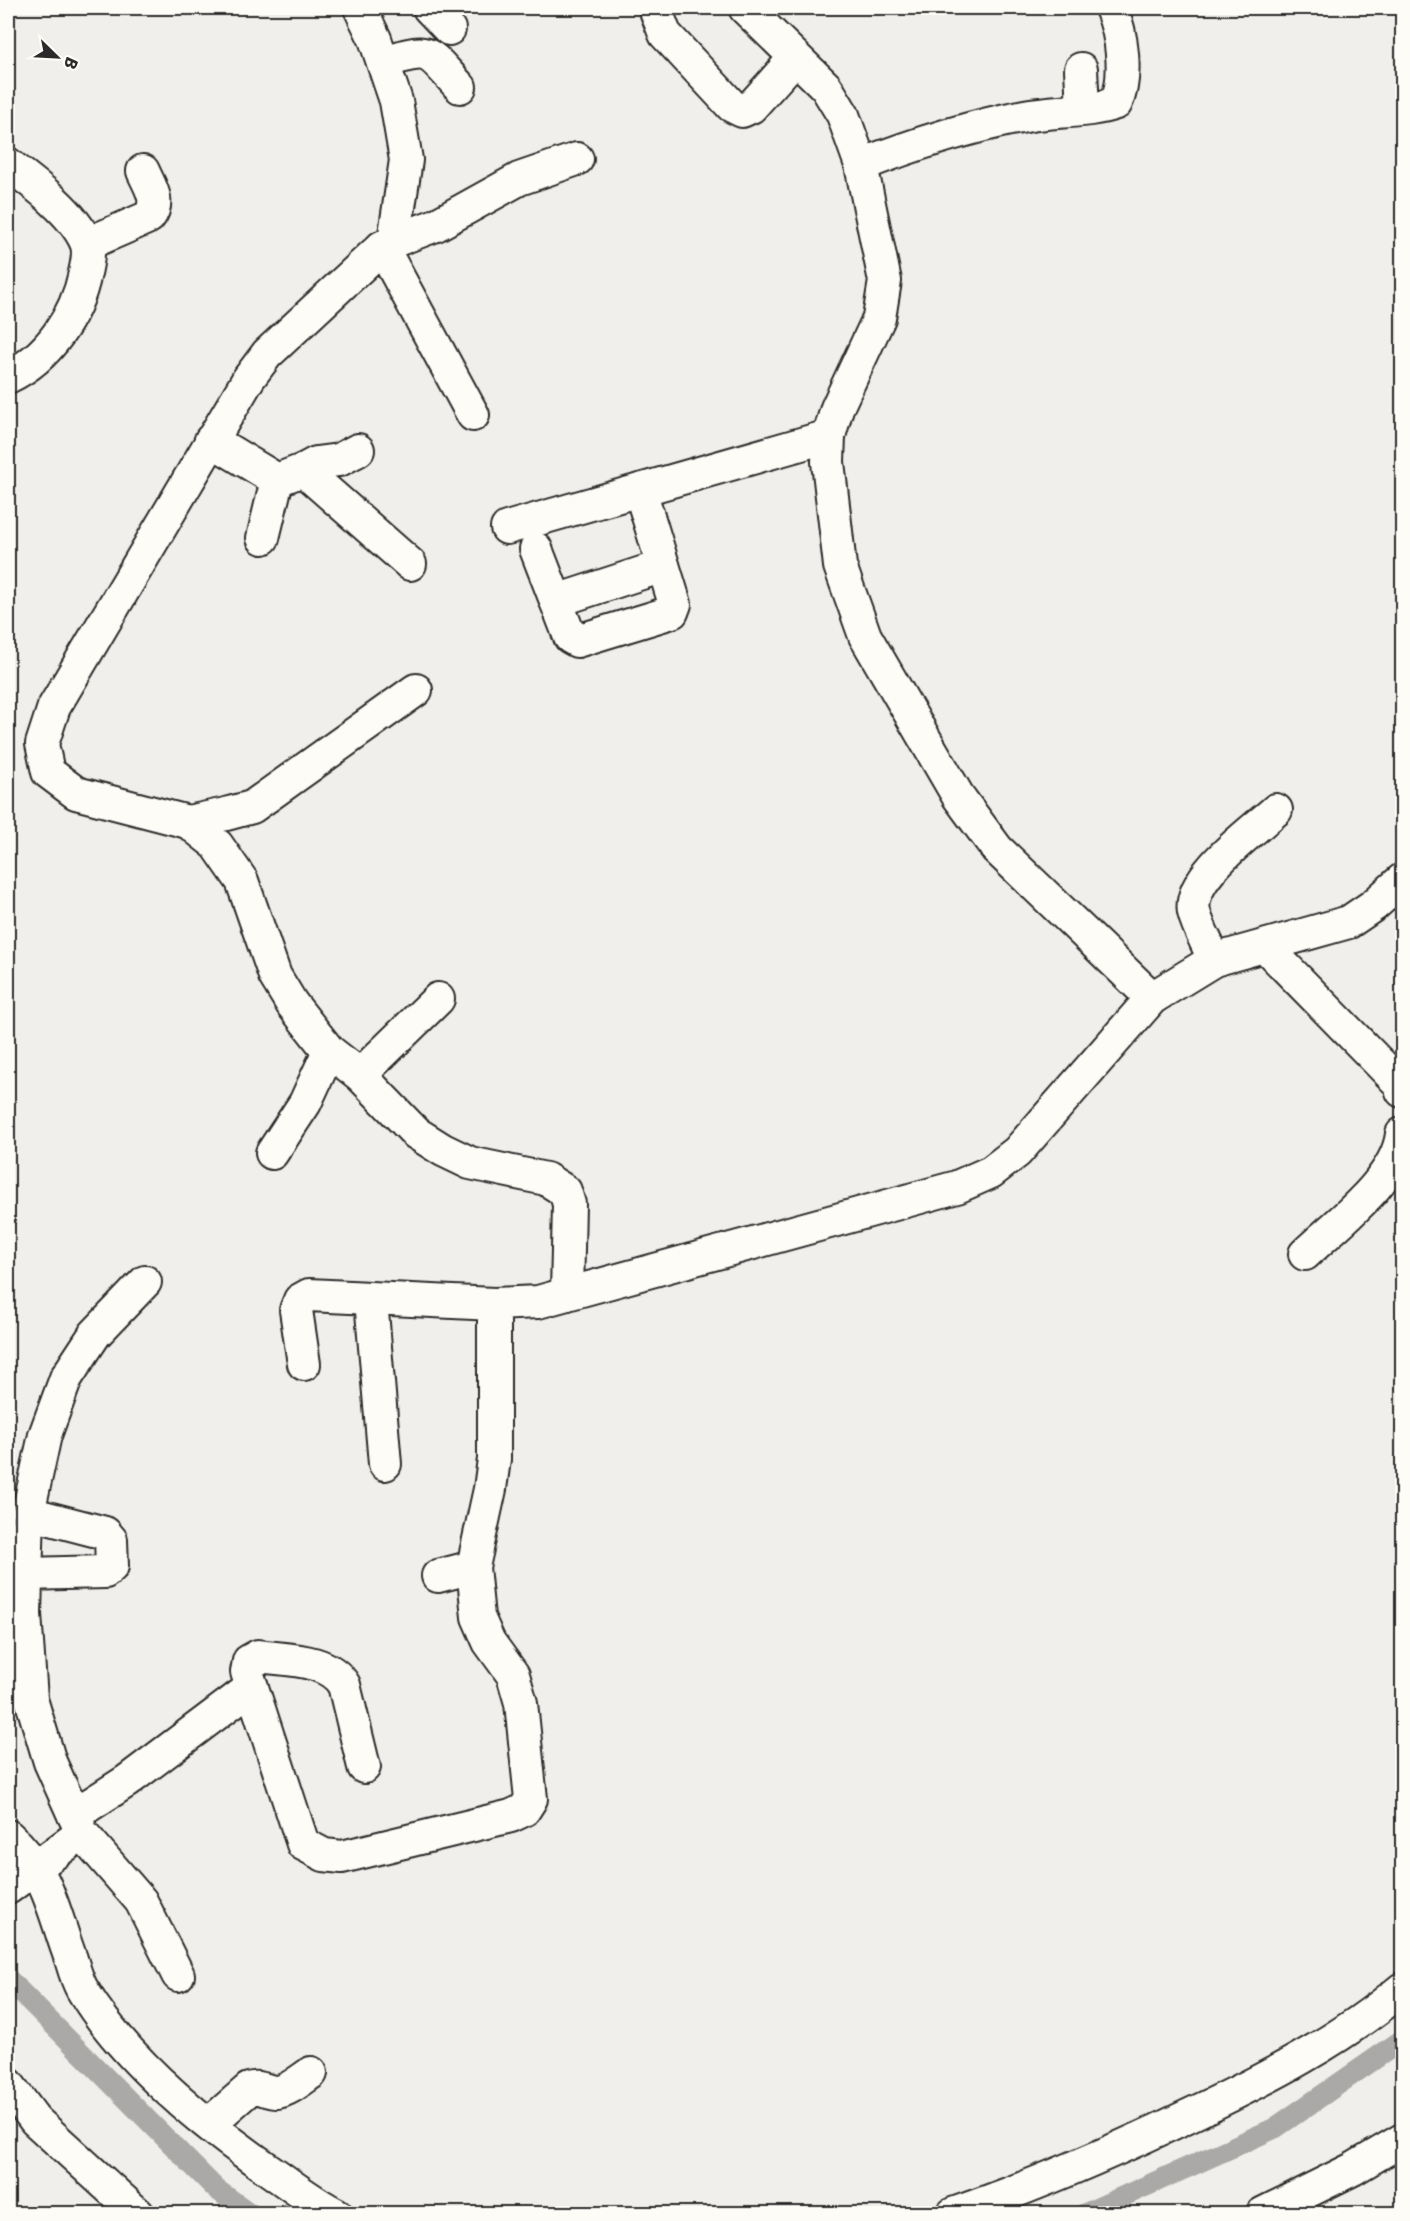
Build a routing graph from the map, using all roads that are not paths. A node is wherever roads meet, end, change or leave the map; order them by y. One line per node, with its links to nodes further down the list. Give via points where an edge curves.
1 (655, 8): 5 (street, via 665,34 732,106 742,111)
2 (745, 8): 5 (street)
3 (1111, 8): 9 (street, via 1121,59 1121,92 1116,103)
4 (370, 10): 6 (street)
5 (795, 58): 12 (street, via 826,87 843,115)
6 (383, 62): 8 (street, via 419,51 430,55); 15 (street, via 396,101 406,160)
7 (1081, 69): 9 (street)
8 (460, 87)
9 (1083, 109): 12 (street, via 982,124)
10 (577, 159): 15 (street, via 519,179 462,213)
11 (8, 164): 14 (street, via 39,188 78,228)
12 (861, 165): 18 (street, via 885,281 879,318 837,408)
13 (143, 171): 14 (street, via 156,198 149,217)
14 (87, 244): 16 (street, via 81,291 62,331 27,368)
15 (388, 244): 17 (street); 19 (street, via 267,354)
16 (8, 377)
17 (473, 415)
18 (829, 436): 22 (street); 35 (street, via 828,462 840,566 865,636 958,796 997,849)
19 (211, 440): 21 (street); 31 (street, via 54,707 42,744 48,772 76,793)
20 (358, 450): 21 (street)
21 (290, 475): 24 (street); 26 (street)
22 (640, 490): 23 (street); 27 (street)
23 (507, 528)
24 (263, 538)
25 (536, 549): 28 (street)
26 (410, 564)
27 (663, 566): 28 (street); 28 (street, via 675,604 672,612 577,641 570,638)
28 (556, 601)
29 (416, 690): 31 (street, via 252,807)
30 (1276, 810): 34 (street, via 1204,876 1195,892 1194,911)
31 (188, 822): 37 (street, via 218,845 242,881 275,976)
32 (1402, 880): 33 (street, via 1349,922)
33 (1266, 947): 34 (street); 38 (street)
34 (1214, 960): 35 (street)
35 (1152, 998): 45 (street, via 1017,1152 990,1172 957,1187)
36 (438, 999): 39 (street)
37 (329, 1051): 39 (street); 42 (street, via 305,1103)
38 (1390, 1063): 40 (street)
39 (360, 1075): 45 (street, via 416,1133 443,1150 470,1163 546,1179 565,1191 569,1204)
40 (1402, 1091)
41 (1402, 1134): 43 (street, via 1394,1163 1378,1183)
42 (272, 1153)
43 (1305, 1254)
44 (145, 1282): 50 (street, via 95,1334 66,1378 45,1435)
45 (567, 1294): 47 (street, via 538,1302)
46 (371, 1300): 47 (street); 48 (street, via 309,1296 300,1300 297,1310); 49 (street)
47 (494, 1304): 51 (street, via 494,1459)
48 (304, 1364)
49 (385, 1464)
50 (28, 1513): 52 (street); 52 (street, via 105,1533 111,1540 112,1566 105,1572)
51 (472, 1567): 53 (street); 54 (street, via 478,1617 489,1642 513,1676 522,1703 531,1799 524,1810 342,1857 324,1855 303,1844)
52 (25, 1574): 56 (street, via 31,1699 50,1762)
53 (438, 1576)
54 (252, 1687): 55 (street, via 247,1672 249,1661 258,1656 327,1667 337,1674 344,1684); 56 (street, via 143,1769)
55 (364, 1767)
56 (78, 1824): 58 (street); 59 (street, via 141,1901)
57 (8, 1836): 58 (street)
58 (23, 1878): 63 (street, via 56,1910 81,1988 147,2072)
59 (178, 1975)
60 (1402, 1989): 67 (street, via 1370,2017 1242,2090 1128,2144)
61 (311, 2073): 63 (street, via 284,2090 276,2092 256,2086 249,2089)
62 (8, 2084): 65 (street, via 35,2120)
63 (209, 2124): 66 (street, via 251,2158)
64 (1402, 2140): 68 (street)
65 (138, 2214)
66 (336, 2214)
67 (953, 2214)
68 (1262, 2214)

